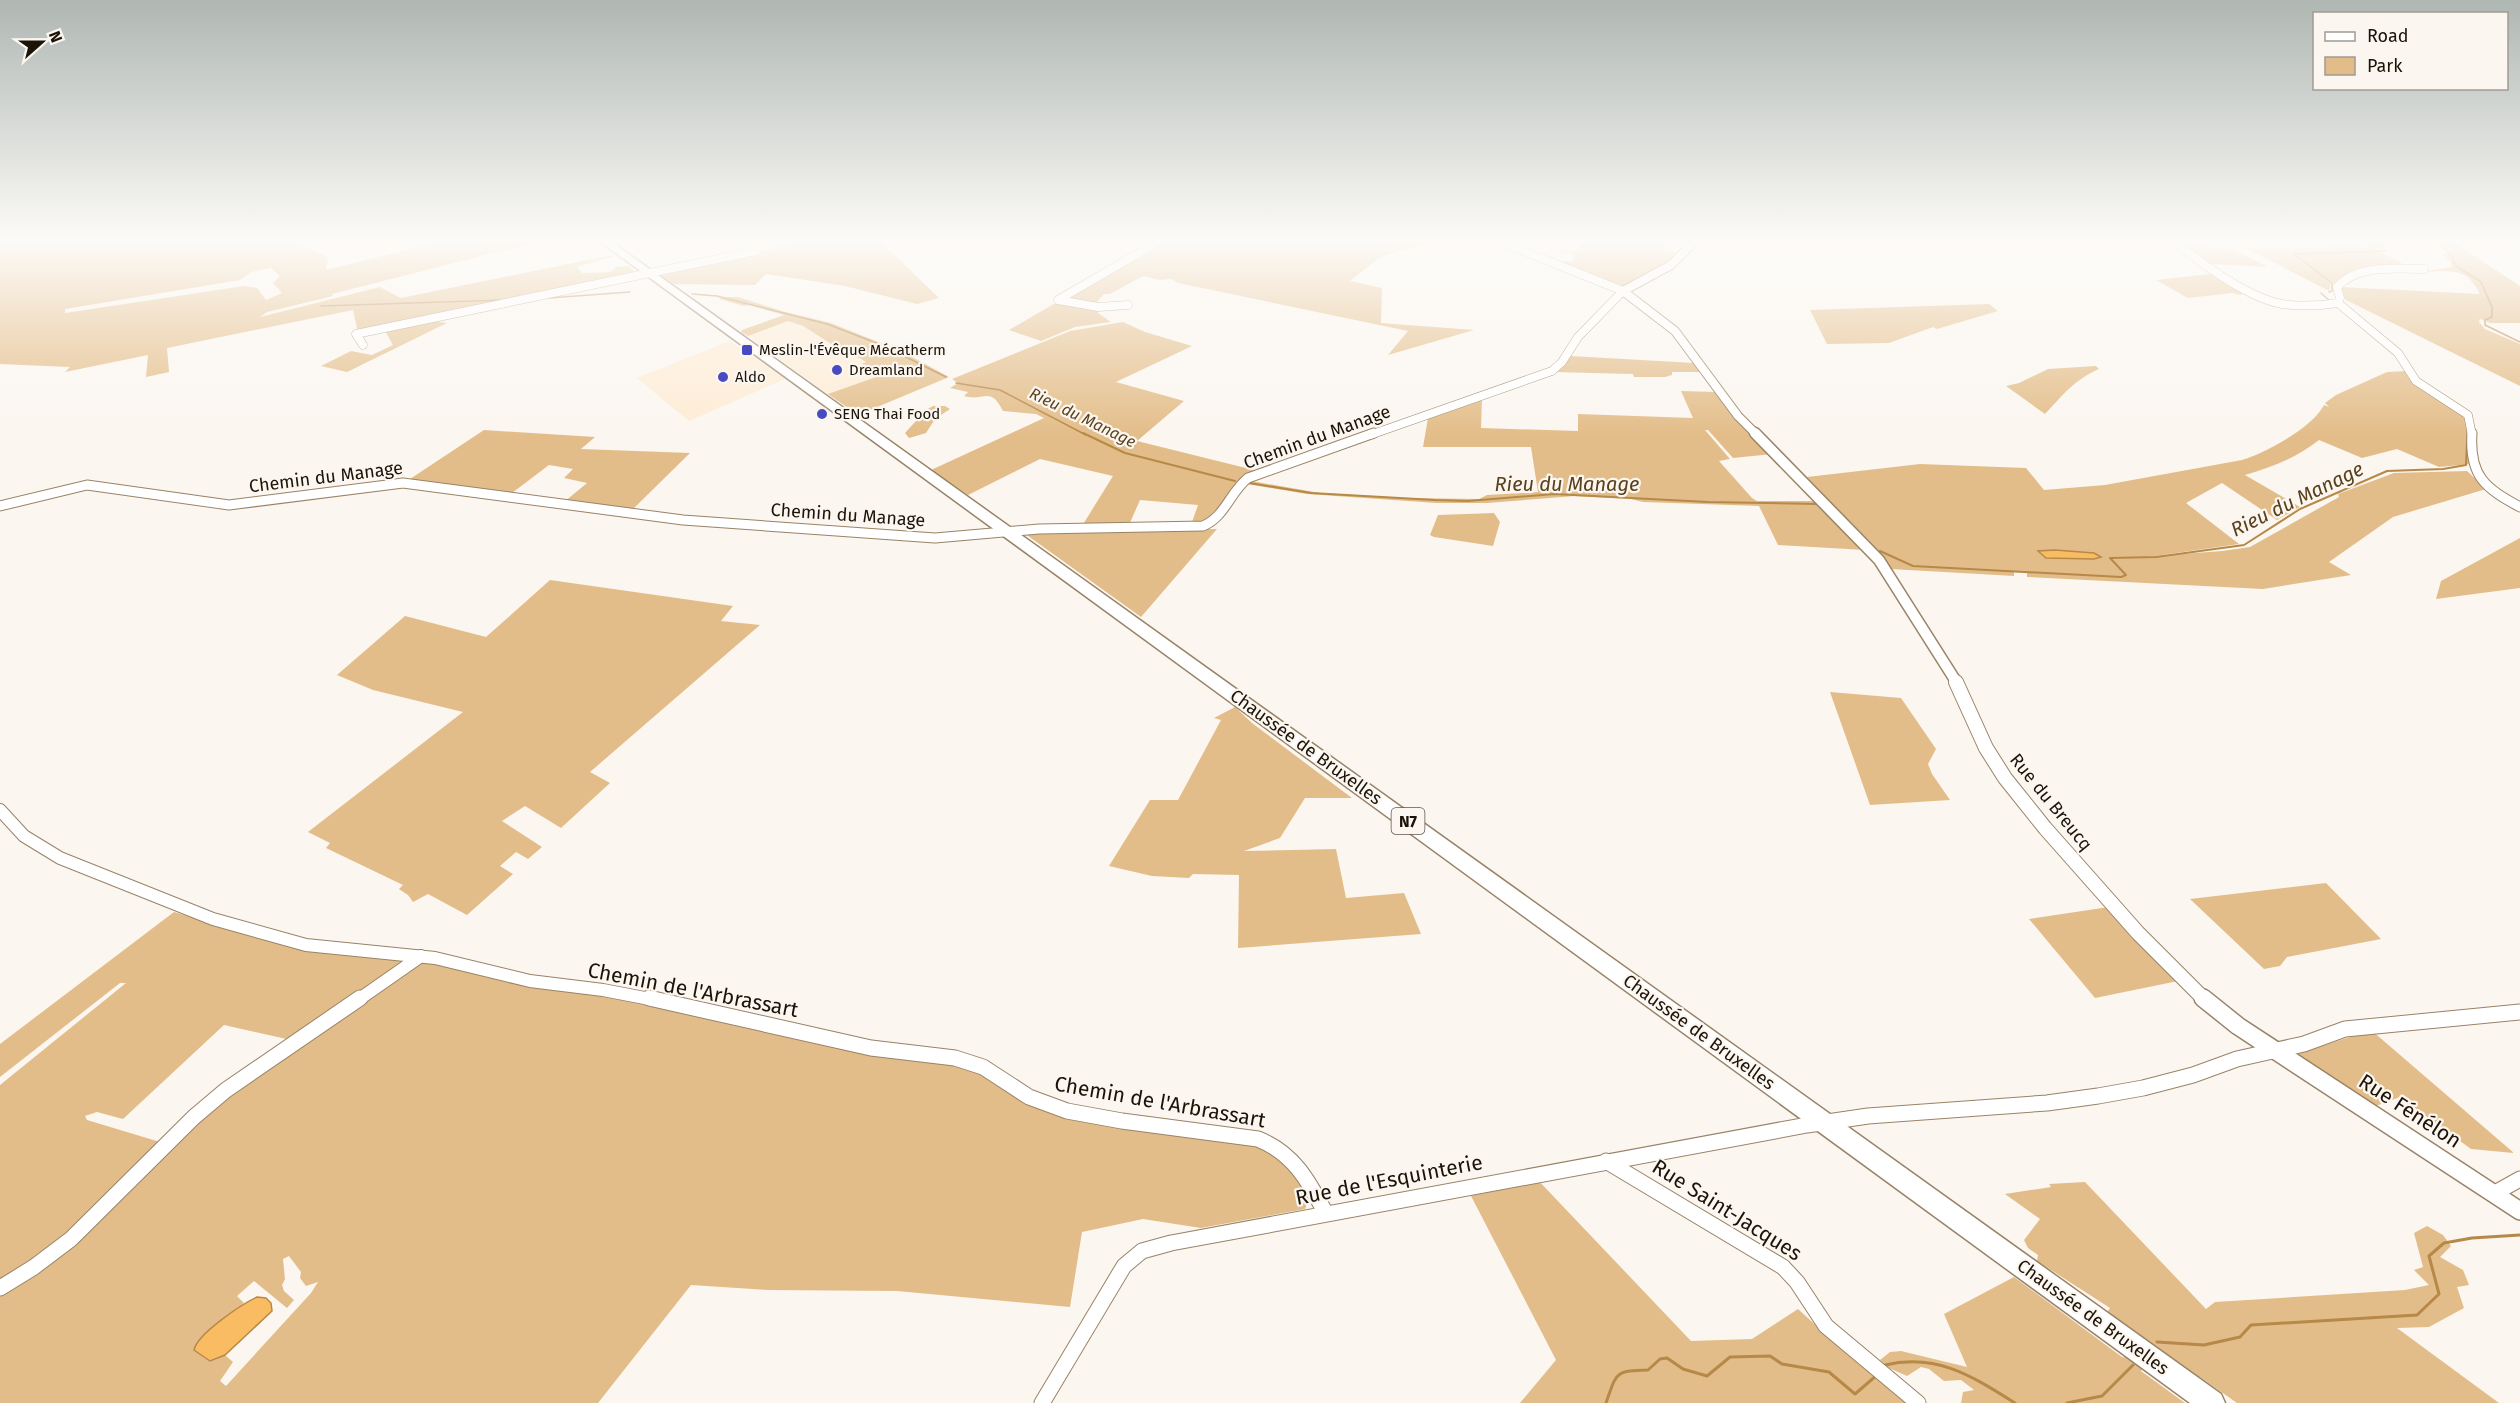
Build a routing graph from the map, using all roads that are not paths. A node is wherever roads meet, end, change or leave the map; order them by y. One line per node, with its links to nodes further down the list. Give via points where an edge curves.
1 (493, 305): 8 (street, via 356,334)
2 (693, 305): 11 (main road, Chaussée de Bruxelles / N7)
3 (1089, 305): 4 (street)
4 (1113, 305)
5 (1609, 305): 11 (street, Chemin du Manage, via 1552,370 1248,477 1218,518 1209,524)
6 (1641, 305): 15 (street, Rue du Breucq, via 1675,332 1738,416 1879,560 1954,677 1986,748 2045,828 2183,980 2238,1026)
7 (2341, 305): 10 (street, via 2398,353 2416,381 2468,415 2472,422 2470,456 2474,470 2493,490)
8 (363, 345)
9 (0, 506): 11 (street, Chemin du Manage, via 87,485 229,505 403,483 730,524 935,538)
10 (2520, 507)
11 (1006, 531): 16 (main road, Chaussée de Bruxelles / N7)
12 (0, 810): 13 (street, Chemin de l'Arbrassart, via 24,836 60,858 213,919 306,945)
13 (421, 956): 21 (street, Chemin de l'Arbrassart, via 530,981 648,998 871,1048 955,1058 983,1067 1029,1097 1067,1111 1258,1139 1286,1152 1302,1171); 22 (street, via 226,1090 71,1239)
14 (2520, 1012): 15 (street, via 2344,1029 2304,1044)
15 (2274, 1049): 16 (street, via 2183,1078 2098,1096); 19 (street, Rue Fénélon)
16 (1824, 1123): 17 (street, Rue de l'Esquinterie); 25 (main road, Chaussée de Bruxelles / N7)
17 (1606, 1161): 21 (street, Rue de l'Esquinterie); 24 (street, Rue Saint-Jacques, via 1783,1267 1796,1278 1824,1325)
18 (2520, 1179): 19 (street)
19 (2495, 1193): 20 (street, Rue Fénélon)
20 (2520, 1211)
21 (1325, 1212): 23 (street, Rue de l'Esquinterie, via 1142,1251 1124,1266)
22 (0, 1288)
23 (1042, 1403)
24 (1918, 1403)
25 (2212, 1403)

